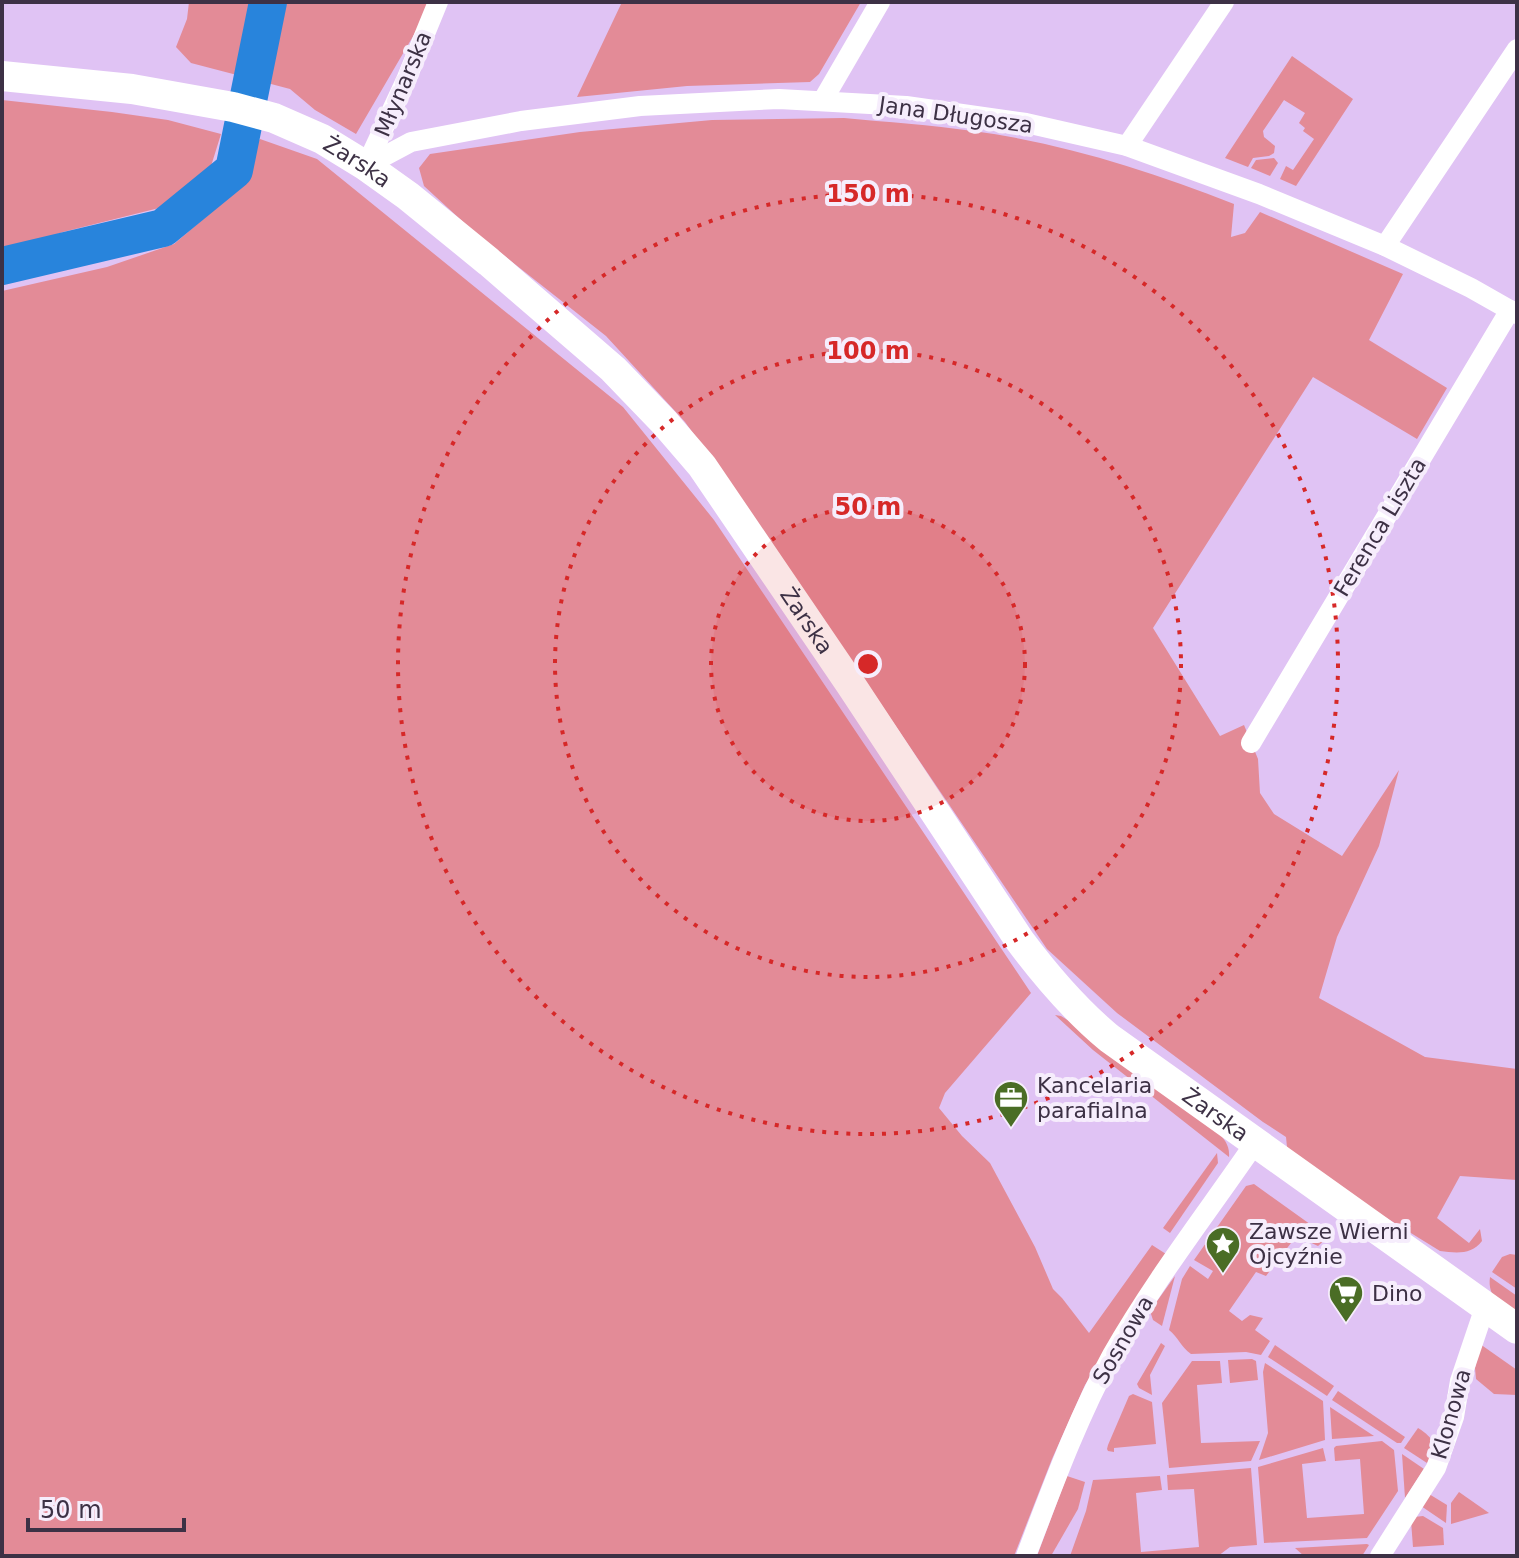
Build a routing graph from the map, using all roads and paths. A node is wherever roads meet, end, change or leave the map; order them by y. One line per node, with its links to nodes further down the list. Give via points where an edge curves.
1 (438, 2): 8 (street, Młynarska)
2 (880, 2): 6 (street)
3 (1224, 2): 7 (street)
4 (1517, 49): 9 (street)
5 (2, 76): 8 (street, Żarska, via 132,89 233,107 322,139)
6 (823, 100): 7 (street, Jana Długosza, via 979,115); 8 (street, Jana Długosza, via 640,106 521,121 411,142)
7 (1127, 146): 9 (street, Jana Długosza)
8 (366, 166): 12 (street, Żarska, via 489,262 613,369 665,423 759,547 1044,973 1109,1038)
9 (1385, 246): 10 (street, Jana Długosza)
10 (1514, 312): 11 (street, Ferenca Liszta)
11 (1251, 743)
12 (1255, 1143): 13 (street, Żarska); 15 (street, Sosnowa, via 1112,1355)
13 (1485, 1307): 14 (street, Żarska); 16 (street, Klonowa, via 1443,1453)
14 (1517, 1329)
15 (1026, 1556)
16 (1380, 1556)

